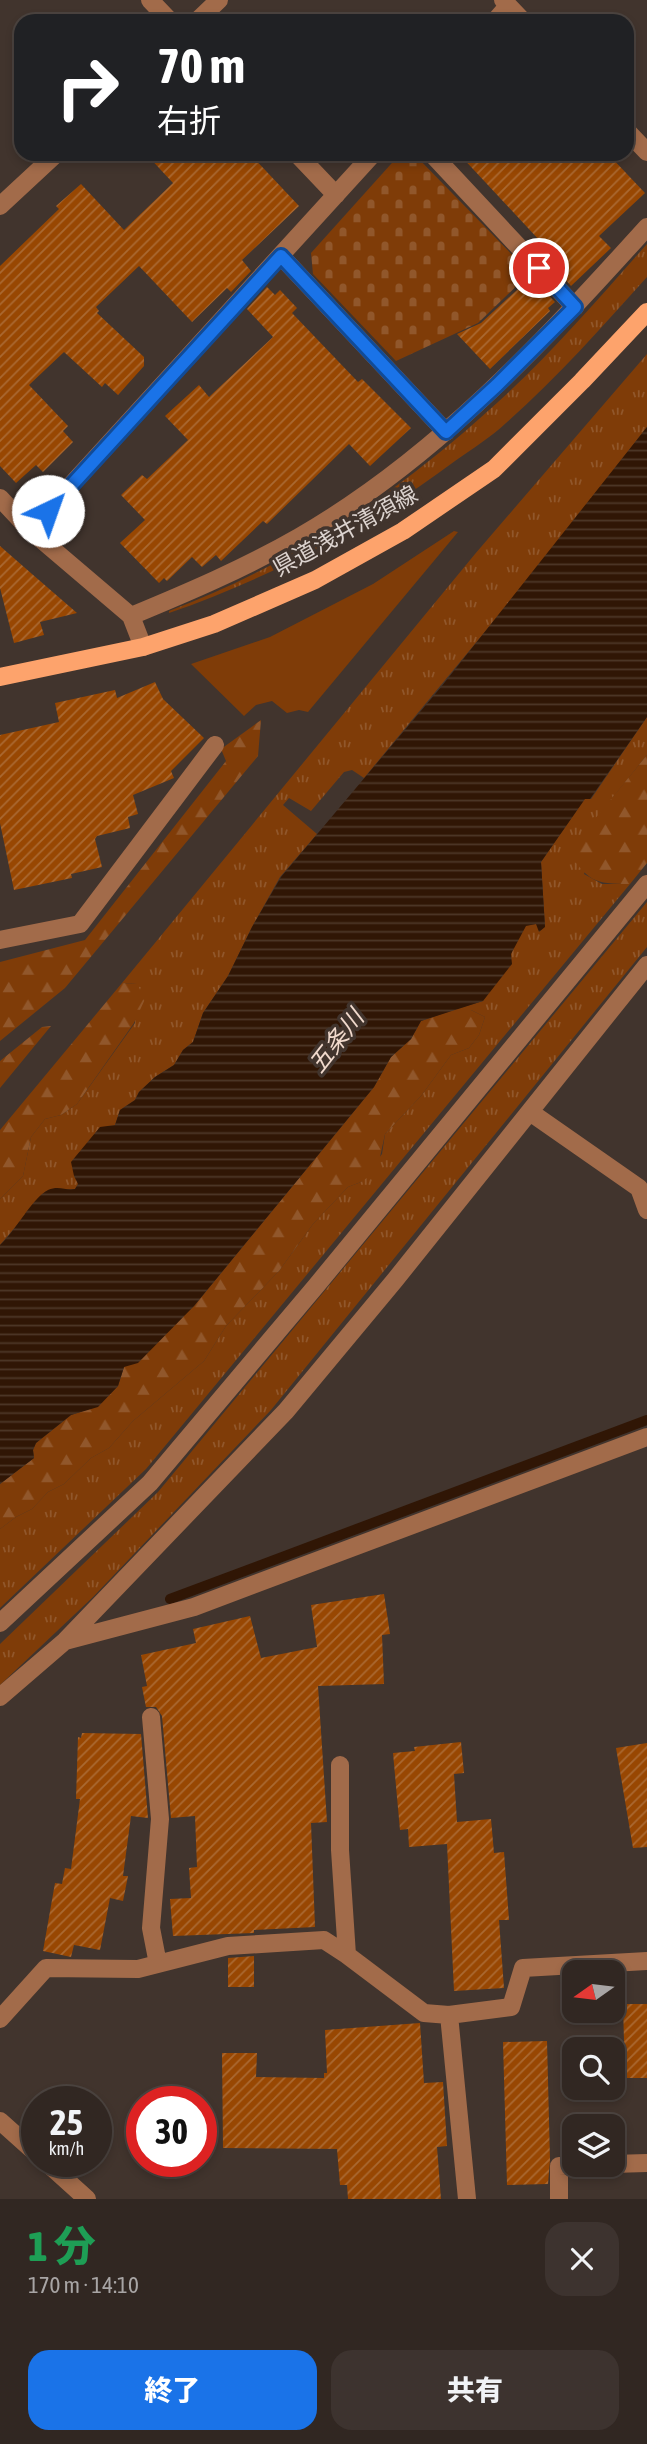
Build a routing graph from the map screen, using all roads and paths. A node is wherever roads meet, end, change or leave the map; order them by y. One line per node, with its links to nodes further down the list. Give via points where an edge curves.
1 (150, 0): 3 (street)
2 (219, 0): 4 (street)
3 (163, 14)
4 (204, 14)
5 (634, 138): 6 (street)
6 (647, 152)
7 (48, 161): 12 (street)
8 (304, 161): 11 (street)
9 (367, 161): 11 (street)
10 (439, 161): 15 (street)
11 (336, 195): 14 (street)
12 (0, 206)
13 (647, 227): 15 (street)
14 (281, 256): 17 (street); 19 (street)
15 (575, 307): 17 (street)
16 (647, 312): 21 (main road, 県道浅井清須線, via 494,469 403,531 315,580 214,624)
17 (446, 432): 20 (street, via 364,495 300,536 215,581)
18 (0, 498): 19 (street)
19 (30, 530): 20 (street)
20 (131, 616): 21 (street)
21 (143, 647): 22 (main road, 県道浅井清須線)
22 (0, 677)
23 (215, 745): 25 (street, via 80,923)
24 (647, 884): 31 (street, via 150,1483)
25 (0, 940)
26 (647, 965): 27 (street)
27 (530, 1112): 28 (street); 32 (street, via 286,1411)
28 (643, 1187): 29 (street)
29 (647, 1210)
30 (647, 1437): 32 (street, via 194,1607)
31 (0, 1623)
32 (65, 1641): 33 (street)
33 (0, 1697)
34 (151, 1717): 38 (street, via 160,1819 151,1928)
35 (340, 1765): 36 (street)
36 (347, 1955): 38 (street, via 324,1940 228,1946); 39 (street, via 424,2013)
37 (647, 1961): 39 (street, via 523,1968 511,2007)
38 (158, 1964): 40 (street, via 138,1969 46,1968)
39 (449, 2015): 48 (street)
40 (0, 2019)
41 (0, 2121): 42 (street)
42 (21, 2140)
43 (647, 2163): 44 (street)
44 (625, 2164)
45 (562, 2166): 49 (street)
46 (63, 2177): 47 (street)
47 (87, 2199)
48 (467, 2199)
49 (559, 2199)

